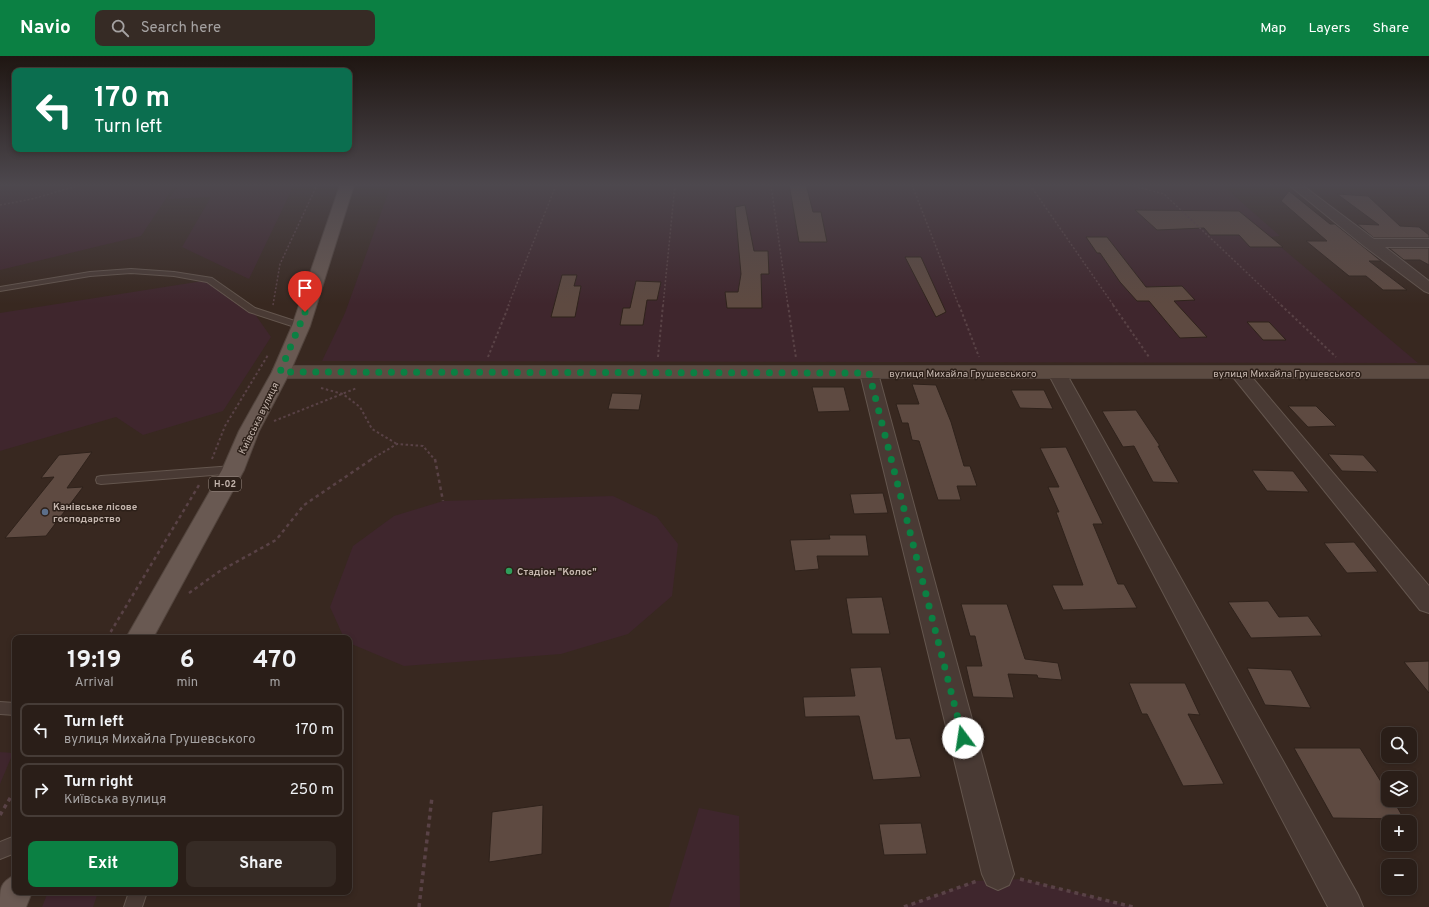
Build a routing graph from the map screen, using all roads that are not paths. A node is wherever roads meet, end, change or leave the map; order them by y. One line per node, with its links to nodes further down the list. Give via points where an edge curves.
1 (334, 225): 7 (main road, Київська вулиця / Н-02)
2 (1347, 225): 3 (street)
3 (1369, 242): 4 (street); 5 (street)
4 (1429, 242)
5 (1429, 288)
6 (0, 289): 7 (lane, via 90,274 131,271 174,274 209,280 252,310)
7 (301, 326): 8 (main road, Київська вулиця / Н-02)
8 (280, 372): 10 (street, вулиця Михайла Грушевського); 13 (main road, Київська вулиця / Н-02, via 249,431)
9 (1429, 372): 12 (street, вулиця Михайла Грушевського)
10 (869, 373): 11 (street, вулиця Михайла Грушевського); 21 (street)
11 (1057, 373): 12 (street, вулиця Михайла Грушевського); 26 (street)
12 (1239, 373): 15 (street)
13 (233, 470): 14 (lane); 16 (main road, Київська вулиця / Н-02)
14 (101, 480)
15 (1429, 603)
16 (141, 635)
17 (0, 708): 18 (lane)
18 (12, 709)
19 (12, 845): 20 (lane)
20 (0, 851)
21 (998, 874)
22 (13, 895): 24 (main road)
23 (137, 895): 25 (lane)
24 (7, 907)
25 (132, 907)
26 (1346, 907)

